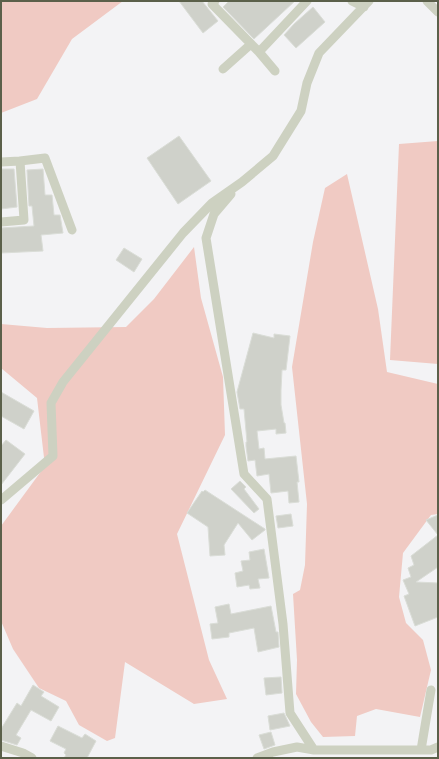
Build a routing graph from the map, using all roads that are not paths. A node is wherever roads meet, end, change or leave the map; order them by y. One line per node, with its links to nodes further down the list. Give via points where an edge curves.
1 (215, 1): 7 (street, via 212,4)
2 (307, 1): 8 (street)
3 (352, 1): 5 (street)
4 (427, 1): 6 (street)
5 (367, 4): 13 (street, via 318,53 307,83 301,111 273,156)
6 (438, 12)
7 (251, 44): 8 (street); 9 (street)
8 (259, 52): 10 (street)
9 (223, 69)
10 (275, 71)
11 (20, 161): 12 (street); 14 (street, via 24,220); 15 (street, via 45,158)
12 (1, 162)
13 (242, 182): 16 (street, via 212,203 183,233 63,382 51,403 53,456); 20 (street, via 214,214 206,238 244,474 267,498 283,624 290,713)
14 (1, 222)
15 (72, 230)
16 (1, 500)
17 (431, 690): 21 (street)
18 (1, 746): 22 (street)
19 (438, 747): 21 (street)
20 (314, 750): 21 (street); 23 (street, via 297,747)
21 (421, 750)
22 (32, 758)
23 (257, 758)

